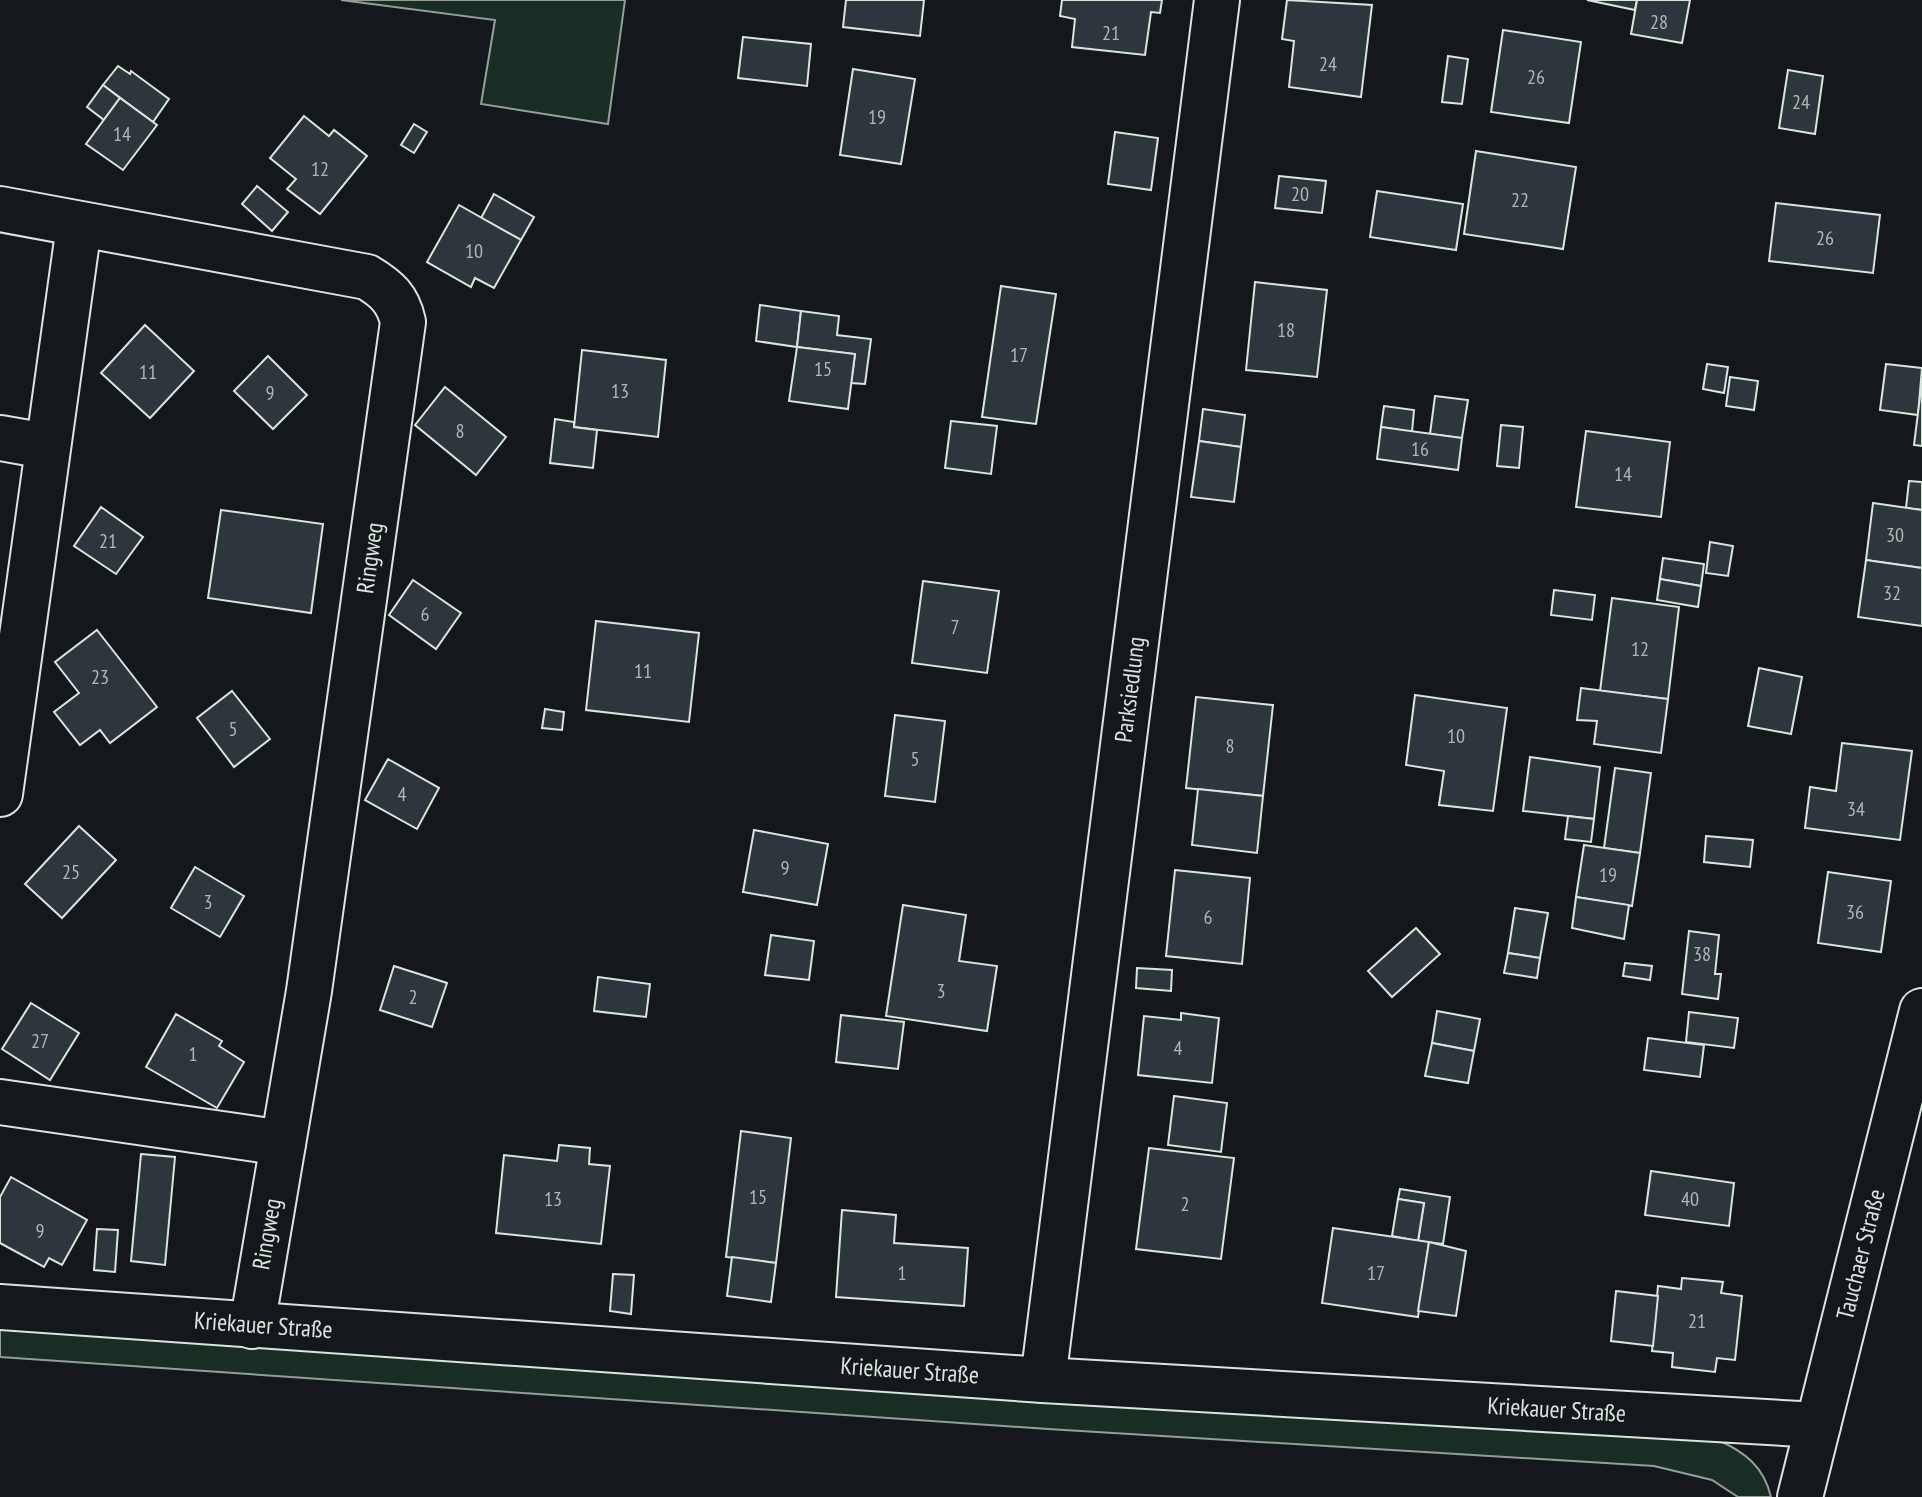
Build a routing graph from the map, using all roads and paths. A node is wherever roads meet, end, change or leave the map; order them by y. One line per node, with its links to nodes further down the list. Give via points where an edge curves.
1 (1217, 0): 12 (street, Parksiedlung)
2 (0, 209): 3 (street, Ringweg)
3 (79, 226): 5 (street); 9 (street, Ringweg, via 367,277 399,304 403,322)
4 (0, 438): 5 (street)
5 (46, 446): 6 (street)
6 (0, 794)
7 (1922, 1011): 13 (street, Tauchaer Straße)
8 (0, 1102): 9 (street)
9 (283, 1143): 11 (street, Ringweg)
10 (0, 1307): 11 (street, Kriekauer Straße)
11 (252, 1326): 12 (street, Kriekauer Straße)
12 (1043, 1380): 13 (street, Kriekauer Straße)
13 (1818, 1425): 14 (street, Tauchaer Straße)
14 (1800, 1497)

